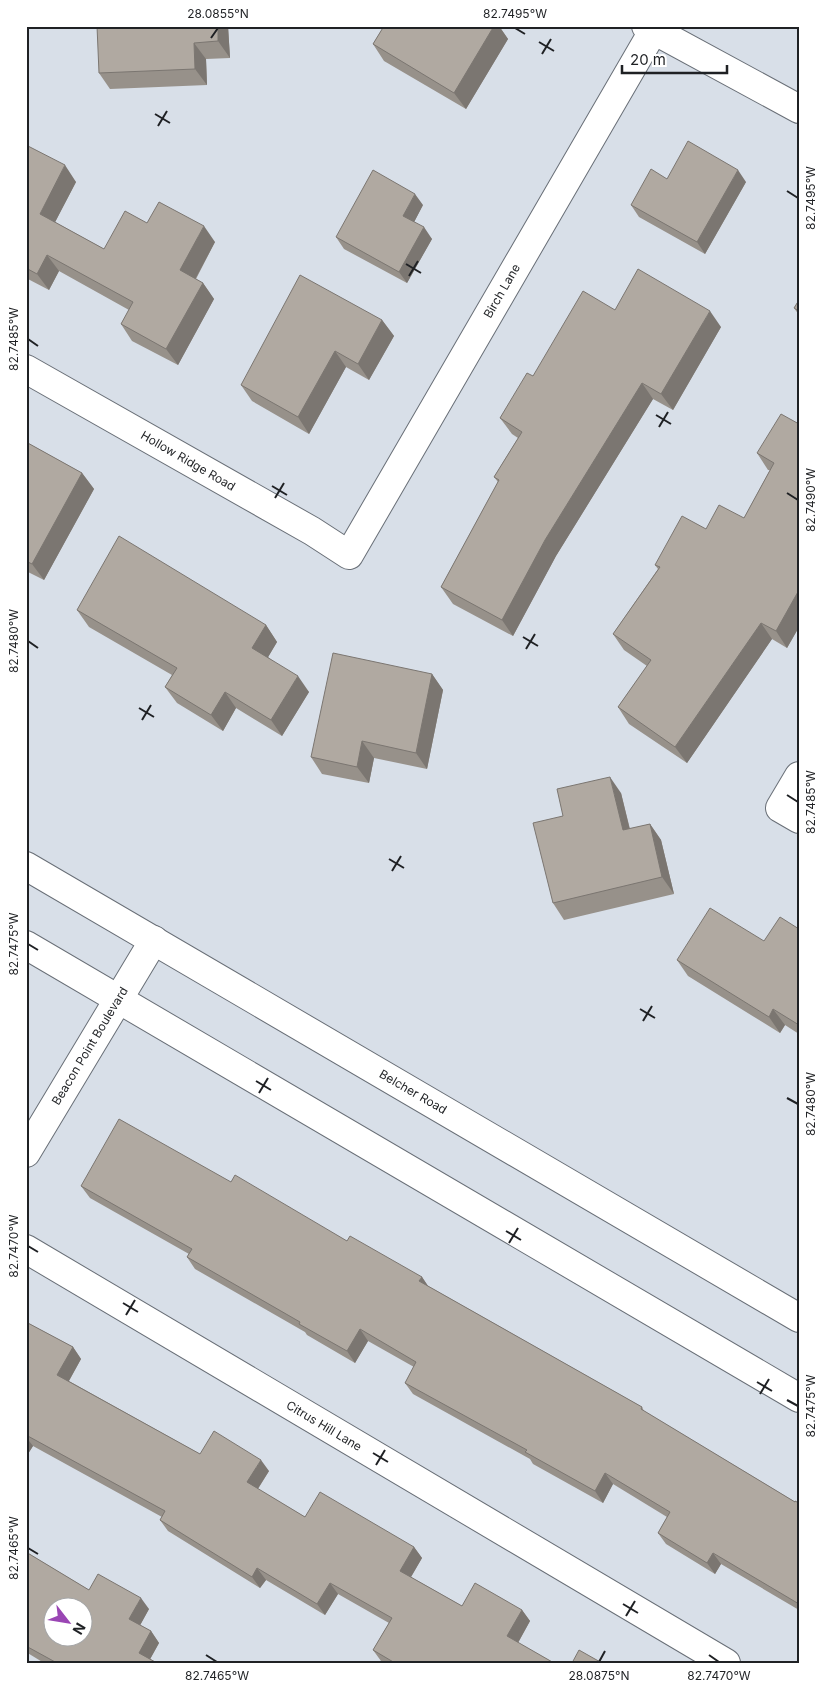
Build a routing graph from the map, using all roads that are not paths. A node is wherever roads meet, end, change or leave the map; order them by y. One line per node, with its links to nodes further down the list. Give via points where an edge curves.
1 (652, 28): 2 (street); 4 (street, Birch Lane)
2 (799, 109)
3 (26, 369): 4 (street, Hollow Ridge Road)
4 (349, 555)
5 (799, 776): 6 (street)
6 (789, 814)
7 (26, 866): 8 (street, Belcher Road)
8 (154, 940): 10 (street, Beacon Point Boulevard); 13 (street, Belcher Road)
9 (26, 945): 10 (street)
10 (118, 998): 11 (street, Beacon Point Boulevard); 14 (street)
11 (26, 1153)
12 (26, 1249): 15 (street, Citrus Hill Lane)
13 (799, 1318)
14 (799, 1398)
15 (726, 1663)

